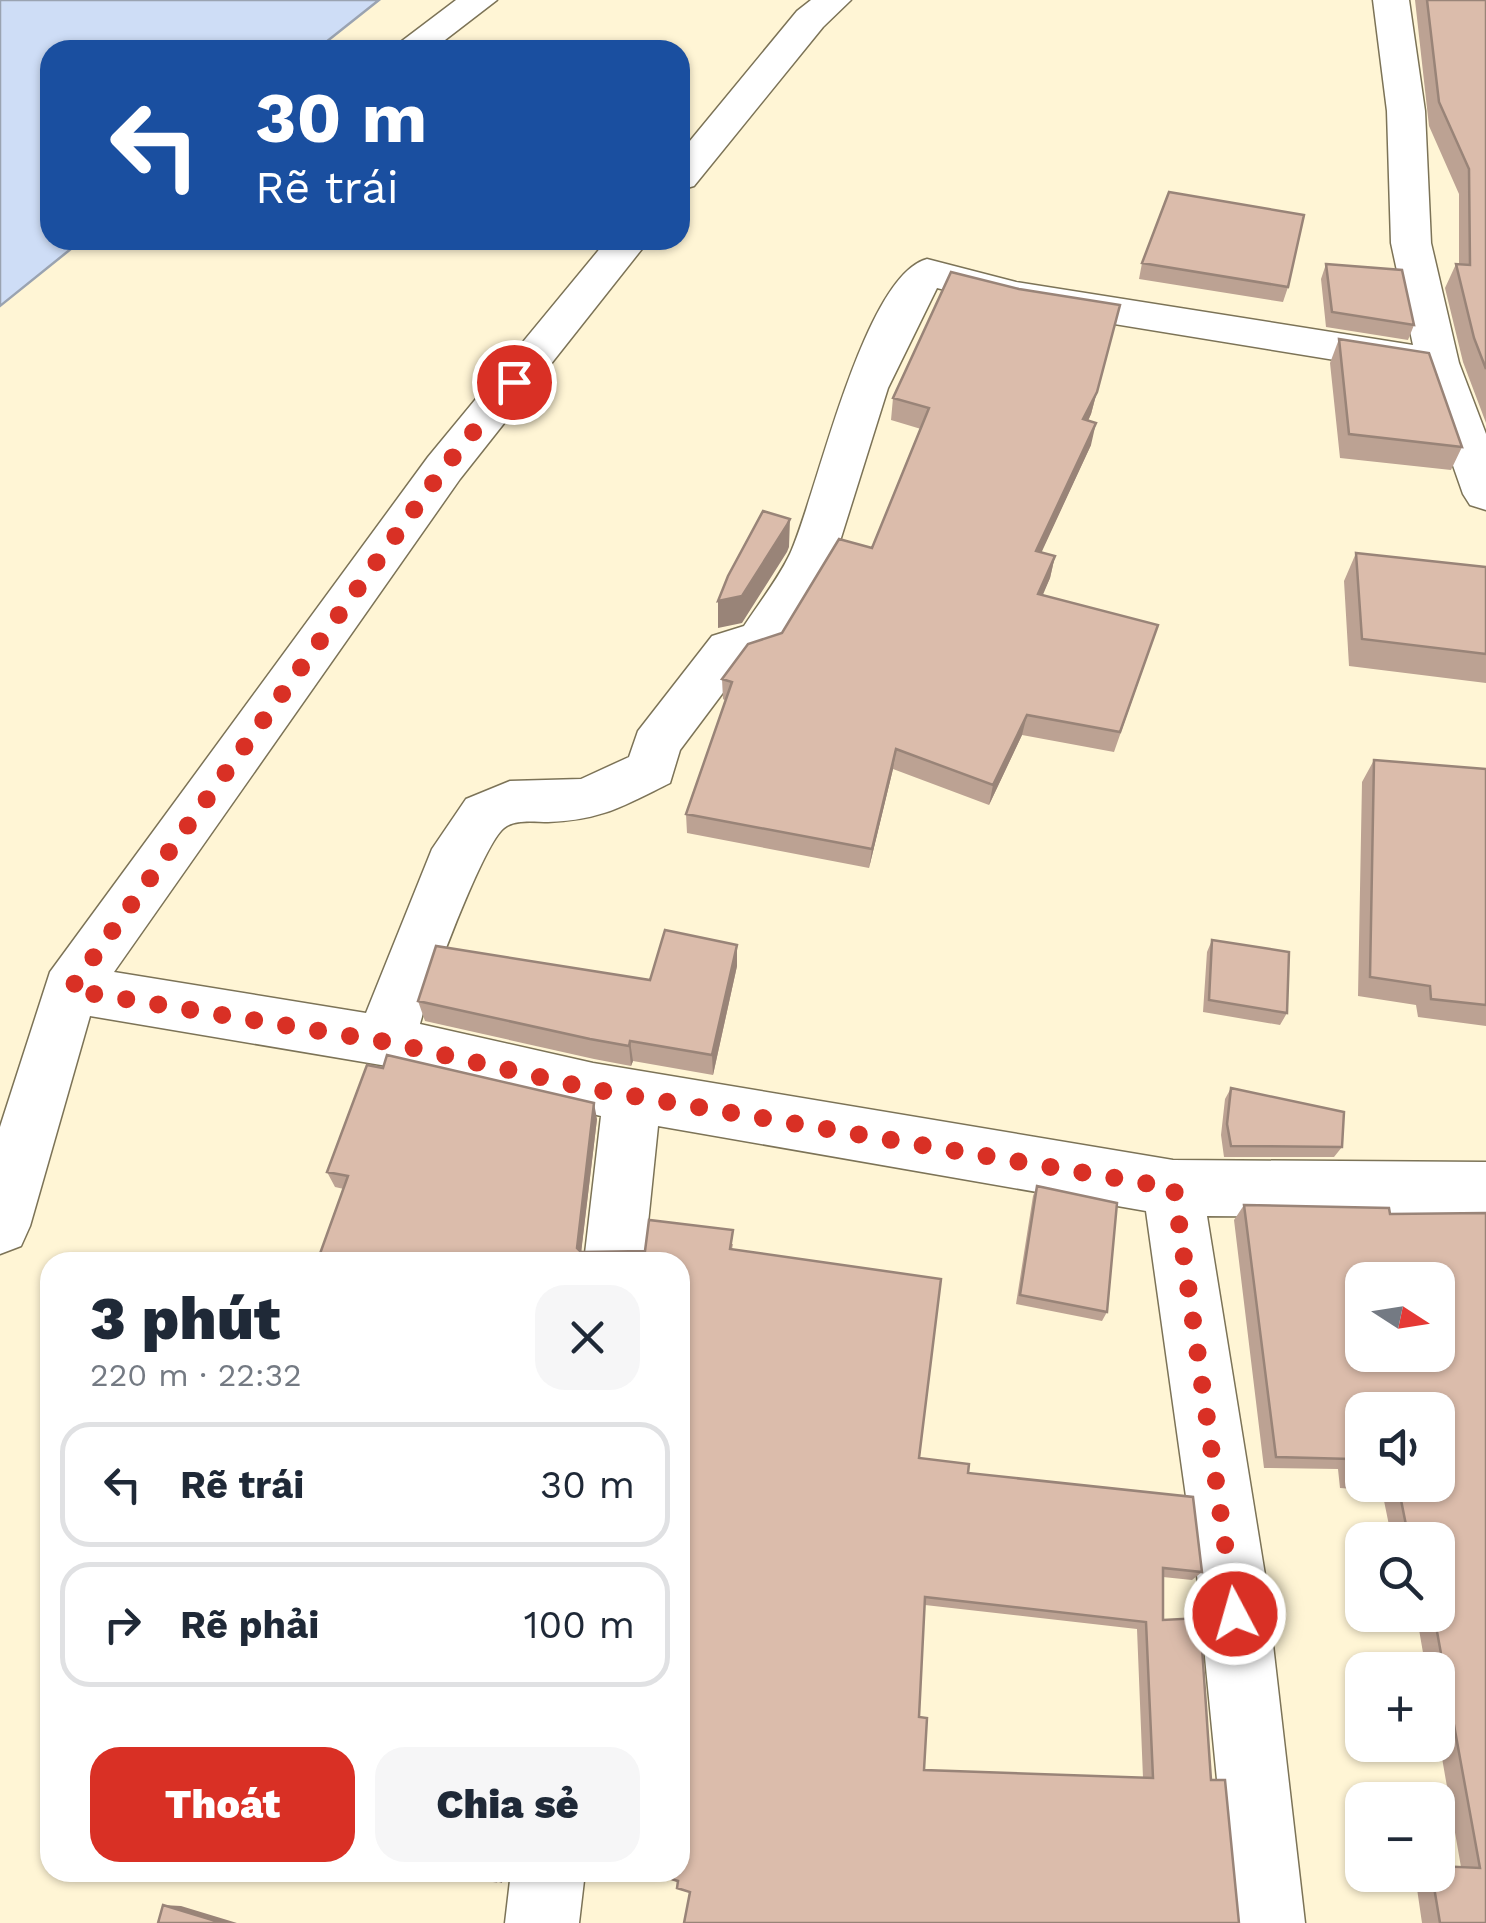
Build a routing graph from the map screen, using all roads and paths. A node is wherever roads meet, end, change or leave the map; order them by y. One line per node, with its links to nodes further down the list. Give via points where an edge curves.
1 (479, 0): 4 (street)
2 (833, 0): 5 (street, via 810,19)
3 (1391, 0): 7 (street, via 1406,111 1411,243)
4 (422, 40)
5 (690, 166)
6 (621, 250): 9 (street, via 444,468)
7 (1438, 363): 8 (street); 10 (street, via 1016,295 927,272 866,388 812,557 772,624 753,644 729,649 656,745 652,769 586,800 510,802 484,814 458,849)
8 (1486, 494)
9 (70, 990): 10 (street); 14 (street)
10 (387, 1042): 11 (street)
11 (633, 1093): 12 (street); 15 (street)
12 (1174, 1188): 13 (street); 18 (street, via 1231,1575)
13 (1486, 1190)
14 (0, 1226)
15 (615, 1252)
16 (547, 1882): 17 (street)
17 (542, 1923)
18 (1268, 1923)

